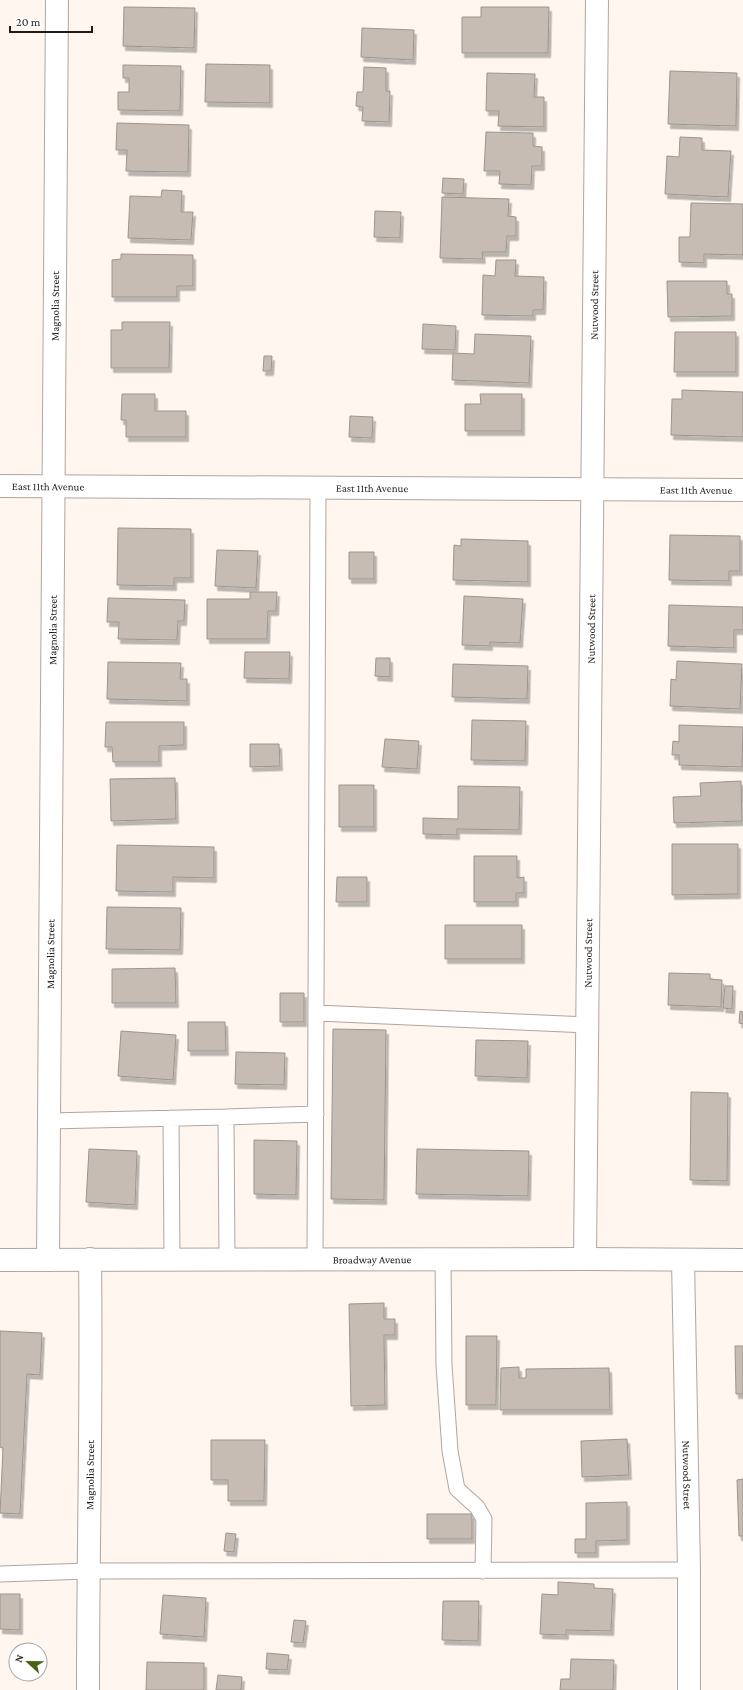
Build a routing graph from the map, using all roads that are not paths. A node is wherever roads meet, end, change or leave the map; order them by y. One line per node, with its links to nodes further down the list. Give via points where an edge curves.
1 (57, 0): 4 (street, Magnolia Street)
2 (597, 0): 6 (street, Nutwood Street)
3 (0, 486): 4 (street, East 11th Avenue)
4 (53, 487): 5 (street, East 11th Avenue); 13 (street, Magnolia Street)
5 (318, 488): 6 (street, East 11th Avenue); 8 (lane)
6 (593, 488): 7 (street, East 11th Avenue); 9 (street, Nutwood Street)
7 (743, 490)
8 (317, 1013): 9 (lane); 10 (lane)
9 (588, 1025): 19 (street, Nutwood Street)
10 (316, 1114): 11 (lane); 17 (lane)
11 (226, 1117): 12 (lane); 16 (lane)
12 (171, 1118): 13 (lane); 15 (lane)
13 (48, 1120): 21 (street, Magnolia Street)
14 (90, 1259): 15 (street, Broadway Avenue); 21 (street, Broadway Avenue); 25 (street, Magnolia Street, via 92,1373)
15 (172, 1259): 16 (street, Broadway Avenue)
16 (227, 1259): 17 (street, Broadway Avenue)
17 (315, 1259): 18 (street, Broadway Avenue)
18 (443, 1259): 19 (street, Broadway Avenue); 26 (lane, via 444,1364 450,1451 457,1489 477,1507 484,1519)
19 (586, 1259): 22 (street, Broadway Avenue)
20 (0, 1260): 21 (street, Broadway Avenue)
21 (48, 1260)
22 (683, 1260): 23 (street, Broadway Avenue); 24 (street, Nutwood Street)
23 (743, 1260)
24 (689, 1570): 26 (lane); 29 (street, Nutwood Street)
25 (88, 1571): 26 (lane); 27 (lane); 28 (street, Magnolia Street)
26 (484, 1571)
27 (0, 1574)
28 (88, 1690)
29 (689, 1690)

